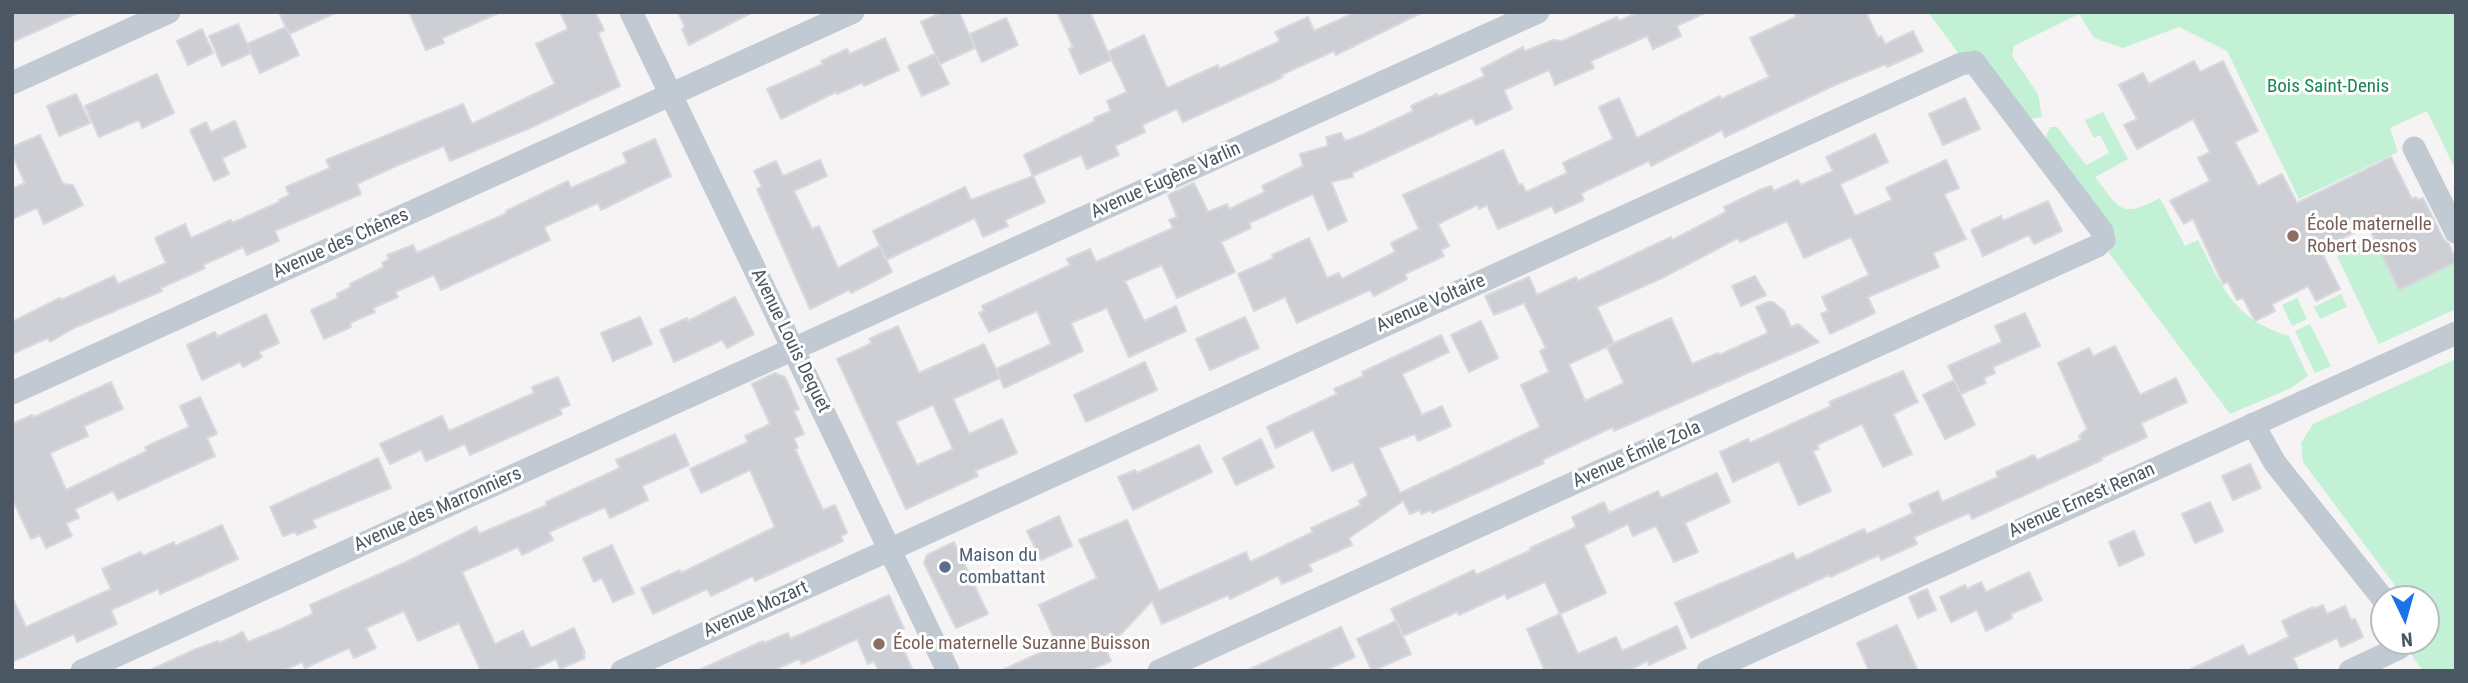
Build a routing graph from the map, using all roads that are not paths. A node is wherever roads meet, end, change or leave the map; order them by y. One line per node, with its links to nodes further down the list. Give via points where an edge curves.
1 (169, 12): 5 (street)
2 (631, 12): 6 (street, Avenue Louis Dequet)
3 (853, 12): 6 (street, Avenue des Chênes)
4 (1538, 12): 11 (street, Avenue Eugène Varlin)
5 (12, 83)
6 (671, 95): 11 (street, Avenue Louis Dequet); 12 (street, Avenue des Chênes)
7 (2414, 148): 9 (street)
8 (2102, 231): 14 (street, Avenue Voltaire, via 2038,128 1974,62 1961,64); 20 (street, Avenue Émile Zola, via 2104,240 2098,246)
9 (2456, 232)
10 (2456, 333): 13 (street, Avenue Ernest Renan)
11 (794, 349): 14 (street, Avenue Louis Dequet); 17 (street, Avenue des Marronniers)
12 (12, 393)
13 (2253, 424): 15 (street, via 2275,463); 21 (street, Avenue Ernest Renan)
14 (889, 550): 18 (street, Avenue Mozart); 19 (street, Avenue Louis Dequet)
15 (2372, 585)
16 (2384, 655): 22 (street)
17 (82, 671)
18 (622, 671)
19 (948, 671)
20 (1159, 671)
21 (1708, 671)
22 (2350, 671)

